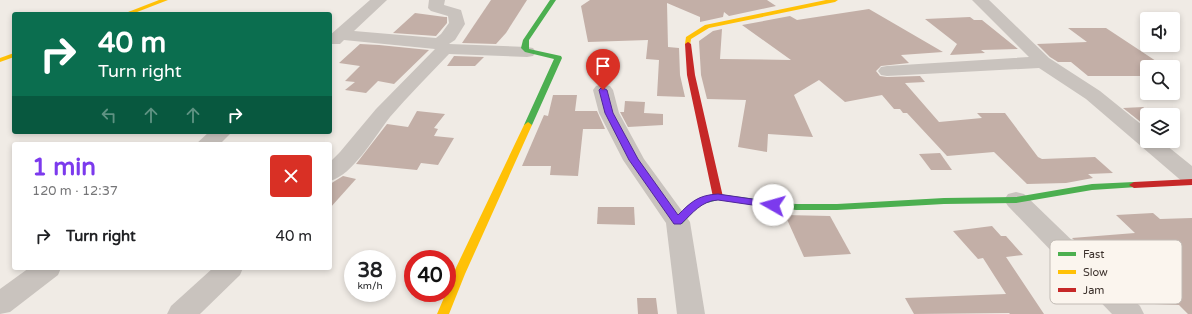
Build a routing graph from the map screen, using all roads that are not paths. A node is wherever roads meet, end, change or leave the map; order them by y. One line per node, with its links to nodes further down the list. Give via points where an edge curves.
1 (165, 0): 7 (main road)
2 (379, 0): 8 (street)
3 (436, 0): 9 (street, via 436,8 455,13 456,24)
4 (553, 0): 10 (main road, via 526,40)
5 (835, 0): 23 (main road, via 707,26 688,38 691,75)
6 (980, 0): 13 (street)
7 (132, 12)
8 (336, 39): 9 (street)
9 (442, 46): 10 (street); 20 (street, via 348,157)
10 (527, 52): 32 (main road, via 558,58 462,266)
11 (12, 56): 12 (main road)
12 (0, 60)
13 (1043, 62): 14 (street); 17 (street, via 1093,95)
14 (886, 71)
15 (603, 90): 25 (street, via 609,113 634,160)
16 (220, 134): 18 (street)
17 (1140, 135)
18 (210, 142)
19 (1156, 148): 21 (street)
20 (332, 172)
21 (1192, 178)
22 (1192, 182): 24 (main road, via 1092,188)
23 (718, 197): 24 (main road, via 796,207); 25 (main road, via 709,197 697,202)
24 (1016, 200): 26 (street)
25 (678, 222): 33 (street)
26 (1056, 240)
27 (45, 270): 29 (street)
28 (228, 270): 31 (street)
29 (0, 304)
30 (1120, 304): 34 (street)
31 (181, 314)
32 (443, 314)
33 (691, 314)
34 (1130, 314)

